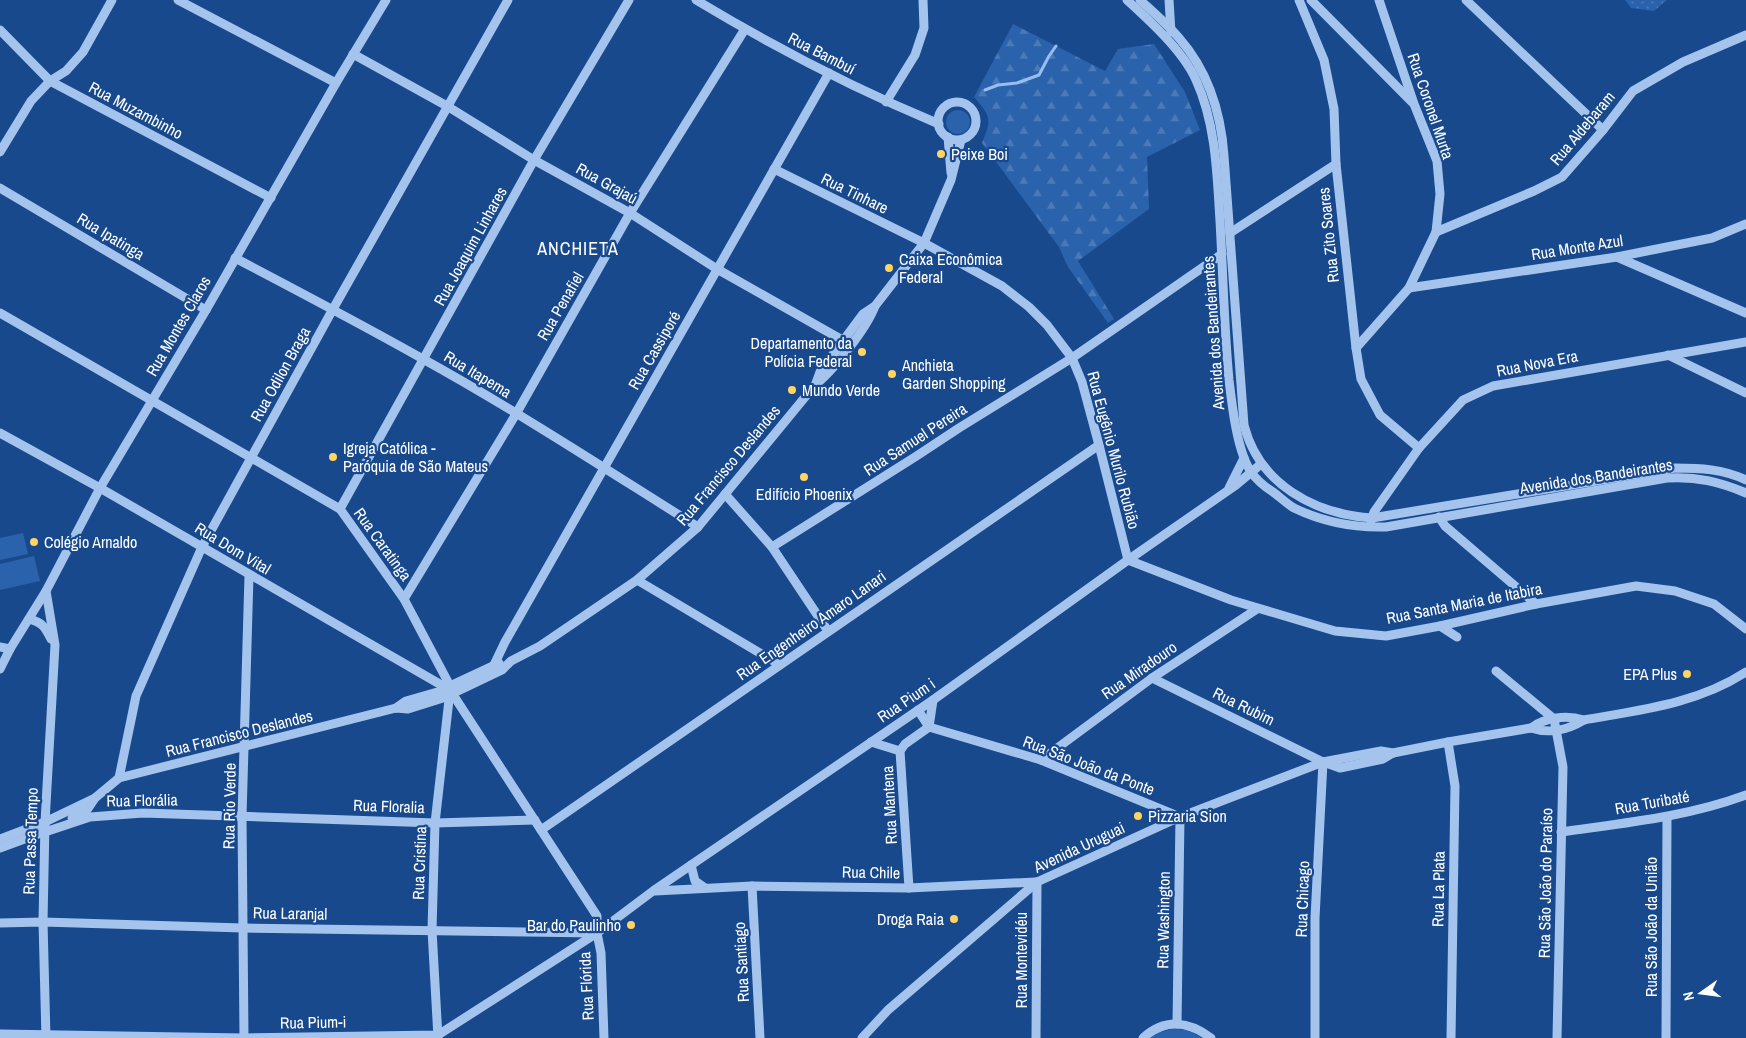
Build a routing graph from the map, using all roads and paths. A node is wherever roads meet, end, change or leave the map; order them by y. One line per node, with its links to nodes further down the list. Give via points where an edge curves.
1 (112, 0): 22 (street, via 83,52 66,71)
2 (178, 0): 23 (street)
3 (386, 0): 20 (street, Rua Montes Claros)
4 (508, 0): 26 (street, Rua Odilon Braga)
5 (629, 0): 32 (street, Rua Joaquim Linhares)
6 (696, 0): 16 (street, Rua Bambuí)
7 (923, 0): 24 (street, via 924,28 915,55)
8 (1127, 0): 19 (street, Avenida dos Bandeirantes)
9 (1140, 0): 17 (street, Avenida dos Bandeirantes)
10 (1169, 0): 17 (street)
11 (1299, 0): 33 (street, Rua Zito Soares, via 1324,60 1334,109)
12 (1311, 0): 25 (street)
13 (1379, 0): 25 (street, Rua Coronel Murta)
14 (1466, 0): 28 (street)
15 (0, 30): 22 (street, Rua Muzambinho)
16 (744, 30): 21 (street, Rua Bambuí); 38 (street, Rua Penafiel)
17 (1171, 30): 19 (street); 41 (street, Avenida dos Bandeirantes, via 1194,57 1218,109)
18 (1746, 35): 28 (street, Rua Aldebaram, via 1683,62 1633,90)
19 (1171, 44): 43 (street, Avenida dos Bandeirantes, via 1196,78 1212,132)
20 (353, 54): 23 (street, Rua Montes Claros); 26 (street, Rua Grajaú)
21 (830, 73): 24 (street, Rua Bambuí); 34 (street, Rua Cassiporé)
22 (50, 81): 31 (street, via 31,101); 37 (street, Rua Muzambinho)
23 (336, 83): 37 (street, Rua Montes Claros)
24 (886, 102): 27 (street, Rua Bambuí)
25 (1414, 104): 40 (street, Rua Coronel Murta, via 1437,161 1440,194)
26 (447, 106): 32 (street, Rua Grajaú); 49 (street, Rua Odilon Braga)
27 (939, 124): 29 (street); 30 (street, via 944,108 954,103 966,104 974,112 976,124 971,134)
28 (1603, 130): 40 (street, Rua Aldebaram, via 1562,177)
29 (948, 137): 30 (street); 35 (street, Rua Francisco Deslandes)
30 (961, 140): 35 (street, Rua Francisco Deslandes)
31 (0, 152)
32 (534, 160): 38 (street, Rua Grajaú); 58 (street, Rua Joaquim Linhares)
33 (1336, 164): 41 (street); 55 (street, Rua Zito Soares)
34 (774, 169): 42 (street, Rua Tinhare); 46 (street, Rua Cassiporé)
35 (951, 180): 42 (street, Rua Francisco Deslandes)
36 (0, 188): 50 (street, Rua Ipatinga)
37 (271, 198): 45 (street, Rua Montes Claros)
38 (630, 213): 46 (street, Rua Grajaú); 62 (street, Rua Penafiel)
39 (1746, 224): 44 (street, Rua Monte Azul, via 1712,238)
40 (1436, 232): 47 (street, Rua Coronel Murta)
41 (1230, 233): 68 (street, Avenida dos Bandeirantes, via 1244,425)
42 (924, 243): 48 (street, Rua Francisco Deslandes); 57 (street, Rua Eugênio Murilo Rubião, via 1002,286 1023,302 1047,325)
43 (1222, 254): 57 (street, Rua Samuel Pereira); 67 (street, Avenida dos Bandeirantes, via 1231,402)
44 (1617, 257): 47 (street, Rua Monte Azul); 52 (street)
45 (235, 258): 49 (street, Rua Itapema); 50 (street, Rua Montes Claros)
46 (717, 269): 53 (street, Rua Grajaú); 69 (street, Rua Cassiporé)
47 (1409, 288): 55 (street, Rua Coronel Murta)
48 (875, 306): 53 (street, Rua Francisco Deslandes, via 863,314); 59 (street, Rua Francisco Deslandes, via 870,318 826,377)
49 (333, 309): 58 (street, Rua Itapema); 66 (street, Rua Odilon Braga)
50 (206, 310): 61 (street, Rua Montes Claros)
51 (0, 313): 61 (street, Rua Caratinga)
52 (1746, 313)
53 (844, 341): 59 (street, Rua Francisco Deslandes, via 820,372)
54 (1746, 342): 56 (street, Rua Nova Era)
55 (1356, 348): 65 (street, Rua Zito Soares, via 1361,379 1380,416)
56 (1668, 355): 60 (street); 65 (street, Rua Nova Era, via 1493,386 1463,400)
57 (1072, 358): 64 (street, Rua Eugênio Murilo Rubião); 83 (street, Rua Samuel Pereira)
58 (424, 359): 62 (street, Rua Itapema); 77 (street, Rua Joaquim Linhares)
59 (815, 385): 75 (street, Rua Francisco Deslandes)
60 (1746, 393)
61 (153, 400): 66 (street, Rua Caratinga); 72 (street, Rua Montes Claros)
62 (516, 414): 69 (street, Rua Itapema); 88 (street, Rua Penafiel)
63 (0, 433): 72 (street, Rua Dom Vital)
64 (1099, 445): 84 (street, Rua Eugênio Murilo Rubião); 94 (street, Rua Engenheiro Amaro Lanari)
65 (1419, 448): 79 (street, Rua Nova Era)
66 (252, 457): 77 (street, Rua Caratinga); 82 (street, Rua Odilon Braga)
67 (1244, 458): 70 (street, Avenida dos Bandeirantes); 73 (street)
68 (1261, 464): 70 (street); 79 (street, Avenida dos Bandeirantes, via 1278,482 1306,501 1340,514)
69 (603, 468): 80 (street, Rua Itapema); 96 (street, Rua Cassiporé)
70 (1251, 472): 73 (street); 81 (street, Avenida dos Bandeirantes, via 1293,508 1325,520)
71 (1746, 480): 76 (street, Avenida dos Bandeirantes, via 1726,472 1675,468)
72 (100, 488): 82 (street, Rua Dom Vital); 87 (street, Rua Montes Claros)
73 (1229, 488): 84 (street, Rua Pium i)
74 (1746, 493): 78 (street, Avenida dos Bandeirantes, via 1708,480 1668,478)
75 (725, 494): 80 (street, Rua Francisco Deslandes); 83 (street)
76 (1459, 504): 78 (street, via 1442,512); 79 (street, Avenida dos Bandeirantes)
77 (340, 509): 88 (street, Rua Caratinga)
78 (1439, 517): 81 (street, Avenida dos Bandeirantes); 89 (street, via 1445,526)
79 (1372, 518): 81 (street, Rua Nova Era)
80 (698, 527): 86 (street, Rua Francisco Deslandes)
81 (1371, 528)
82 (202, 547): 85 (street, Rua Dom Vital); 121 (street, Rua Odilon Braga, via 136,696)
83 (772, 547): 94 (street)
84 (1128, 560): 90 (street, Rua Santa Maria de Itabira); 108 (street, Rua Pium i)
85 (249, 576): 107 (street, Rua Dom Vital); 117 (street, Rua Rio Verde)
86 (638, 580): 100 (street, Rua Francisco Deslandes, via 540,646); 101 (street)
87 (46, 592): 91 (street, Rua Montes Claros); 97 (street, Rua Passa Tempo)
88 (404, 599): 107 (street, Rua Caratinga)
89 (1536, 604): 92 (street, Rua Santa Maria de Itabira); 93 (street, Rua Santa Maria de Itabira, via 1636,586 1675,592 1714,604)
90 (1257, 609): 92 (street, Rua Santa Maria de Itabira, via 1336,631 1386,636); 106 (street, Rua Miradouro)
91 (29, 619): 97 (street, via 44,626); 99 (street, Rua Montes Claros)
92 (1440, 626): 95 (street)
93 (1746, 629)
94 (828, 631): 101 (street, Rua Engenheiro Amaro Lanari)
95 (1457, 637)
96 (505, 642): 100 (street); 102 (street, Rua Cassiporé)
97 (55, 645): 128 (street, Rua Passa Tempo)
98 (0, 646): 99 (street)
99 (10, 649): 103 (street, Rua Montes Claros)
100 (511, 661): 102 (street, Rua Francisco Deslandes); 107 (street, Rua Francisco Deslandes, via 502,670 458,691)
101 (780, 665): 130 (street, Rua Engenheiro Amaro Lanari)
102 (494, 666): 107 (street, Rua Francisco Deslandes, via 454,684)
103 (0, 669)
104 (1496, 671): 110 (street)
105 (1746, 672): 111 (street, via 1700,696 1673,704)
106 (1152, 678): 119 (street, Rua Miradouro); 120 (street, Rua Rubim)
107 (450, 690): 117 (street, Rua Francisco Deslandes, via 443,698 408,709 396,708); 127 (street, Rua Caratinga); 129 (street, Rua Cristina)
108 (933, 700): 109 (street, Rua Pium i); 112 (street)
109 (918, 710): 112 (street); 115 (street, Rua Pium i)
110 (1554, 719): 111 (street, via 1572,716); 113 (street, via 1540,721); 114 (street, Rua São João do Paraíso)
111 (1584, 720): 114 (street)
112 (929, 727): 118 (street, Rua Mantena); 119 (street, Rua São João da Ponte)
113 (1531, 728): 114 (street); 116 (street)
114 (1557, 730): 132 (street, Rua São João do Paraíso, via 1563,767)
115 (871, 742): 118 (street, Rua Mantena); 135 (street, Rua Pium i)
116 (1448, 742): 120 (street, via 1340,768); 160 (street, Rua La Plata, via 1455,786)
117 (245, 747): 121 (street, Rua Francisco Deslandes); 124 (street, Rua Rio Verde)
118 (900, 751): 139 (street, Rua Mantena)
119 (1042, 760): 125 (street, Rua São João da Ponte)
120 (1323, 762): 125 (street, Avenida Uruguai); 159 (street, Rua Chicago, via 1315,918)
121 (119, 778): 123 (street, Rua Francisco Deslandes)
122 (1746, 795): 126 (street, Rua Turibaté, via 1720,805)
123 (95, 798): 128 (street, Rua Francisco Deslandes); 131 (street, Rua Francisco Deslandes, via 87,810)
124 (242, 816): 129 (street, Rua Floralia); 131 (street, Rua Florália, via 116,814 90,817); 143 (street, Rua Rio Verde)
125 (1180, 817): 136 (street, Avenida Uruguai); 148 (street, Rua Washington)
126 (1667, 817): 132 (street, Rua Turibaté); 162 (street, Rua São João da União)
127 (535, 820): 129 (street, Rua Floralia); 130 (street, Rua Caratinga)
128 (45, 822): 131 (street, Rua Passa Tempo); 133 (street, Rua Francisco Deslandes)
129 (435, 822): 144 (street, Rua Cristina)
130 (541, 830): 146 (street, Rua Caratinga, via 597,916)
131 (45, 832): 134 (street, Rua Francisco Deslandes); 141 (street, Rua Passa Tempo)
132 (1561, 832): 161 (street, Rua São João do Paraíso)
133 (0, 839)
134 (0, 848)
135 (691, 865): 138 (street, via 695,881); 140 (street, Rua Pium i)
136 (1037, 882): 139 (street, Rua Chile); 155 (street, Avenida Uruguai, via 888,1010); 156 (street, Rua Montevidéu)
137 (752, 886): 138 (street, Rua Chile); 139 (street, Rua Chile); 154 (street, Rua Santiago)
138 (706, 888): 140 (street, Rua Chile)
139 (908, 888)
140 (653, 891): 146 (street, Rua Pium i)
141 (43, 922): 142 (street, Rua Laranjal); 143 (street, Rua Laranjal); 150 (street, Rua Passa Tempo)
142 (0, 923)
143 (243, 928): 144 (street, Rua Laranjal); 152 (street, Rua Rio Verde)
144 (432, 930): 145 (street, Rua Laranjal); 151 (street, Rua Cristina)
145 (579, 931): 146 (street, Rua Laranjal); 147 (street)
146 (597, 933): 147 (street); 153 (street, Rua Flórida, via 601,953)
147 (583, 941): 151 (street)
148 (1177, 1024): 157 (street, via 1162,1026); 158 (street, via 1191,1026)
149 (0, 1034): 150 (street, Rua Pium-i)
150 (46, 1036): 152 (street, Rua Pium-i)
151 (440, 1037): 152 (street, Rua Pium-i)
152 (244, 1038)
153 (604, 1038)
154 (760, 1038)
155 (862, 1038)
156 (1036, 1038)
157 (1143, 1038)
158 (1211, 1038)
159 (1315, 1038)
160 (1450, 1038)
161 (1557, 1038)
162 (1666, 1038)

